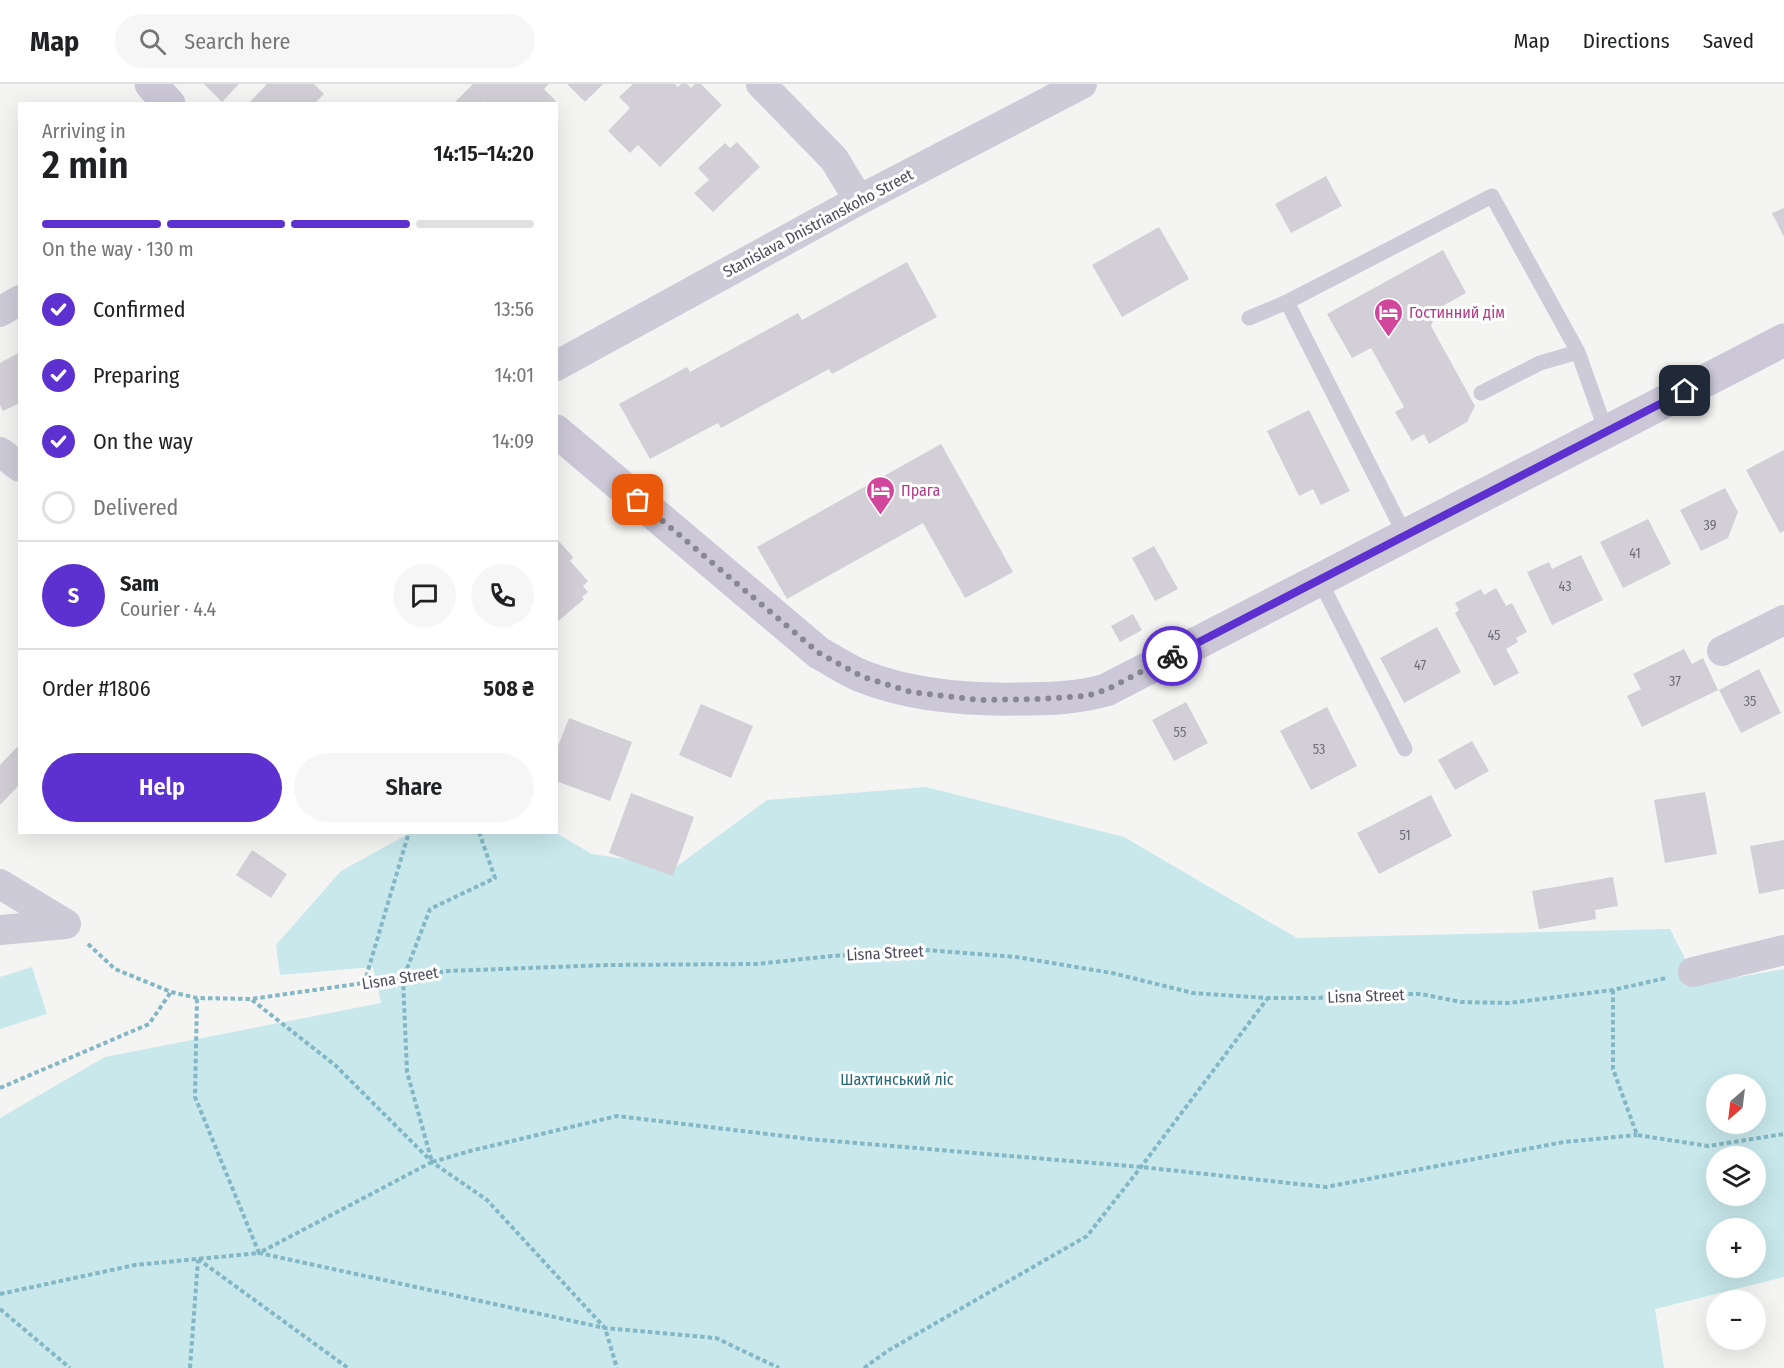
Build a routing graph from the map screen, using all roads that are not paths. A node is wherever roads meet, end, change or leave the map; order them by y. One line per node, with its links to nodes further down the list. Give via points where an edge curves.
1 (151, 84): 4 (street)
2 (761, 84): 5 (street, via 834,159)
3 (1082, 84): 5 (street, Stanislava Dnistrianskoho Street)
4 (167, 102)
5 (859, 200): 12 (street, Stanislava Dnistrianskoho Street)
6 (18, 301): 8 (street)
7 (1287, 302): 9 (lane); 11 (lane, via 1492,196); 18 (lane)
8 (0, 312)
9 (1249, 318)
10 (1784, 340): 14 (street)
11 (1578, 352): 13 (lane, via 1540,363); 14 (lane)
12 (558, 365)
13 (1481, 393)
14 (1606, 431): 18 (street)
15 (558, 432): 19 (street, via 819,653 863,677 911,692 980,700 1086,696 1106,690)
16 (0, 452): 17 (street)
17 (18, 466)
18 (1405, 535): 19 (street)
19 (1319, 579): 22 (lane)
20 (1784, 620): 21 (street)
21 (1722, 651)
22 (1405, 749)
23 (0, 884): 24 (street, via 66,924)
24 (0, 930)
25 (1784, 950): 26 (street)
26 (1693, 972)

